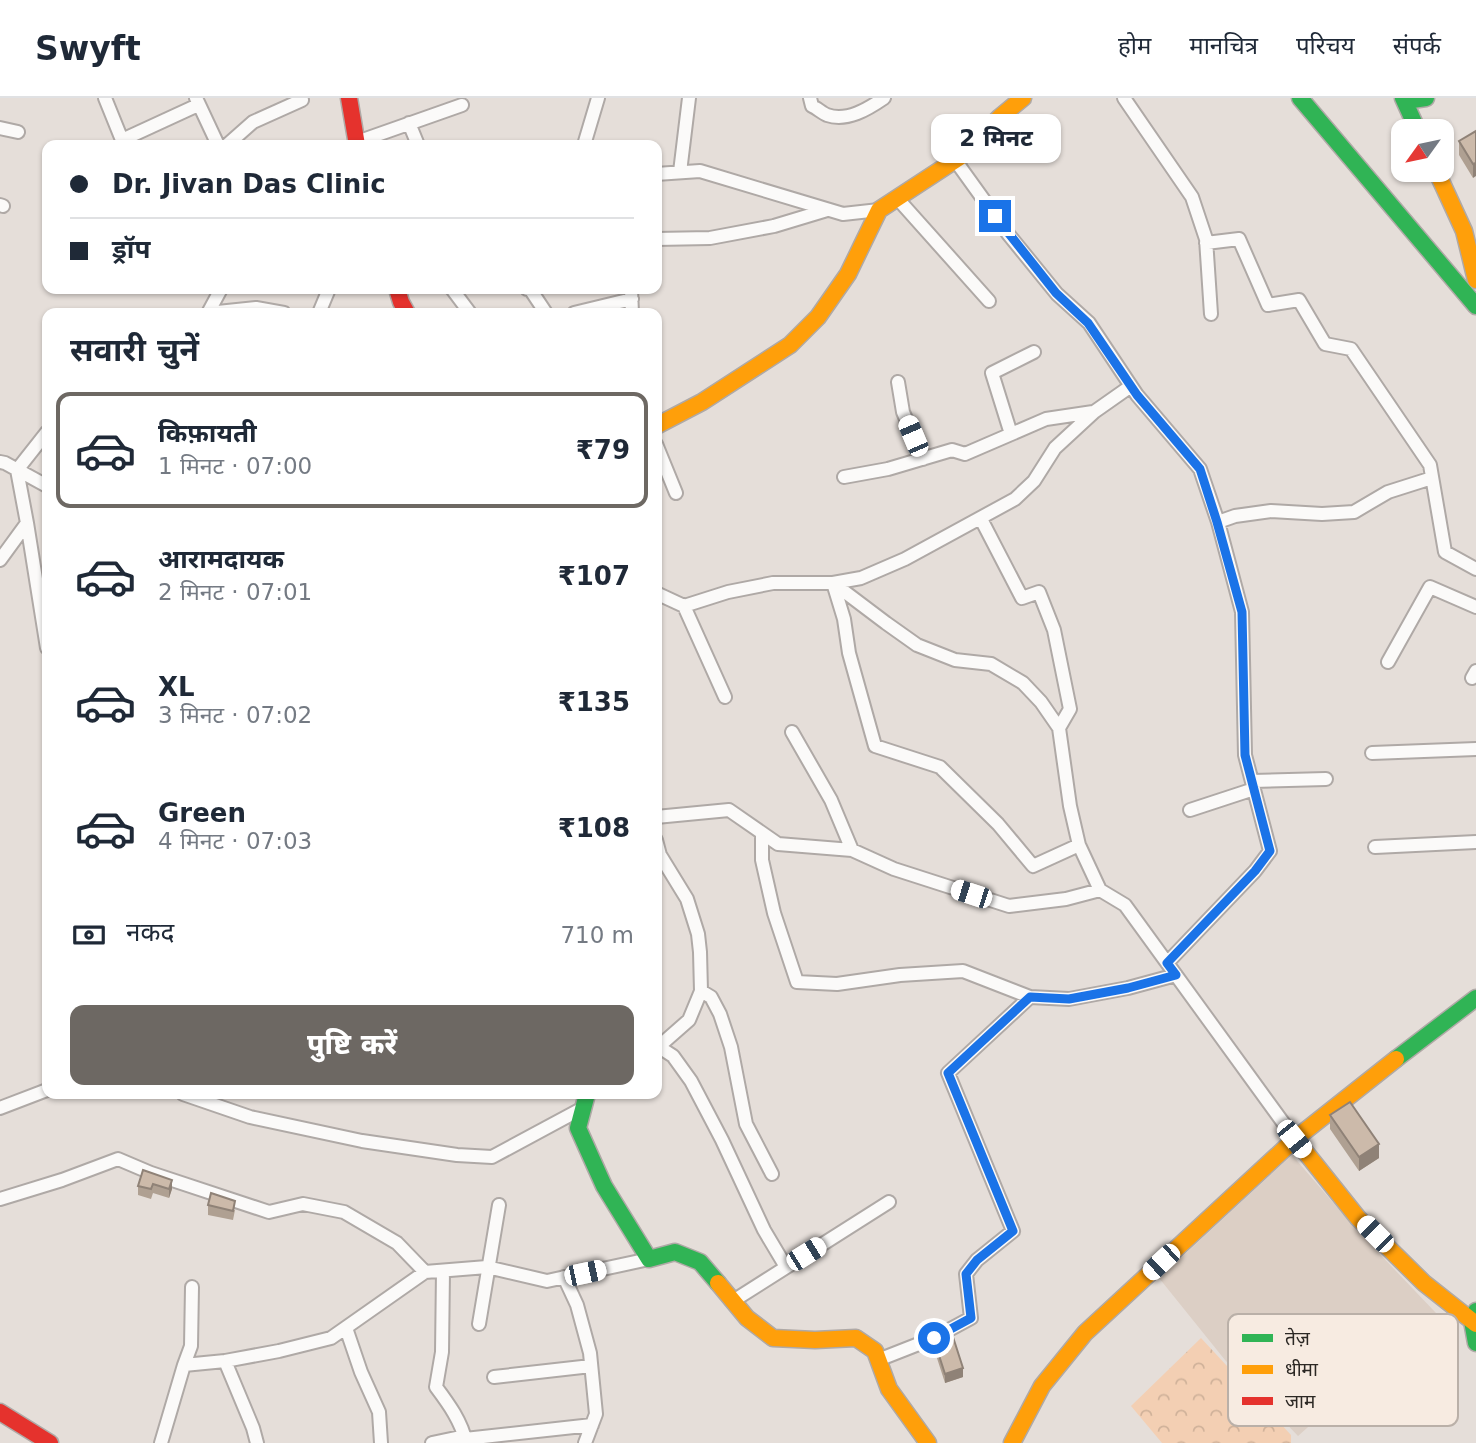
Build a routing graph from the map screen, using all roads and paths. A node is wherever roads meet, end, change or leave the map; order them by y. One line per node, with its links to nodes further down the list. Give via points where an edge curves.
1 (105, 98): 13 (street, via 122,140)
2 (301, 98): 20 (street, via 253,122)
3 (349, 98): 21 (street)
4 (598, 98): 24 (street)
5 (689, 98): 26 (street)
6 (810, 98): 7 (street, via 812,106 828,115 851,116)
7 (884, 98)
8 (1023, 98): 25 (street)
9 (1124, 98): 33 (street, via 1192,197)
10 (1300, 98): 37 (street)
11 (1426, 98): 12 (street)
12 (1404, 100): 15 (street)
13 (197, 102): 19 (street)
14 (462, 105): 16 (street)
15 (1413, 119)
16 (409, 123): 22 (street); 23 (street)
17 (0, 128): 18 (street)
18 (18, 132)
19 (216, 140)
20 (233, 140)
21 (356, 140)
22 (367, 140)
23 (416, 140)
24 (585, 140)
25 (954, 160): 29 (street); 42 (street, via 1056,293 1088,323)
26 (680, 172): 27 (street); 30 (street, via 700,171)
27 (662, 174)
28 (1442, 182): 34 (street, via 1464,231)
29 (897, 198): 31 (street); 36 (street)
30 (829, 210): 31 (street, via 843,214); 32 (street, via 710,238)
31 (879, 210): 44 (street, via 848,274 818,317 790,345 712,397)
32 (662, 239)
33 (1206, 243): 39 (street); 52 (street, via 1239,239 1268,305 1298,300 1325,344 1351,349 1430,465)
34 (1476, 279)
35 (631, 294): 38 (street)
36 (989, 301)
37 (1476, 306)
38 (589, 308)
39 (1211, 314)
40 (1034, 352): 45 (street, via 992,373)
41 (898, 382): 47 (street, via 903,412)
42 (1131, 386): 43 (street); 56 (street, via 1200,469)
43 (1094, 412): 45 (street, via 1045,419); 55 (street, via 1055,448 1016,499)
44 (662, 423)
45 (1011, 434): 47 (street, via 965,454 952,450)
46 (42, 438): 50 (street)
47 (923, 458): 51 (street)
48 (662, 459): 54 (street)
49 (0, 462): 50 (street)
50 (17, 470): 53 (street); 57 (street)
51 (844, 477)
52 (1432, 478): 56 (street, via 1388,492 1354,512 1270,511); 59 (street, via 1446,552)
53 (42, 483)
54 (676, 494)
55 (981, 519): 60 (street, via 883,569); 67 (street, via 1022,598 1039,592 1054,630 1070,709)
56 (1217, 522): 72 (street, via 1242,612 1245,755)
57 (27, 523): 58 (street); 64 (street)
58 (0, 560)
59 (1476, 569)
60 (833, 583): 62 (street, via 773,583); 67 (street, via 917,645 955,660 991,664 1023,683); 77 (street, via 875,746 940,767 1033,866)
61 (662, 596): 62 (street)
62 (684, 606): 66 (street)
63 (1476, 607): 65 (street, via 1430,587)
64 (42, 617)
65 (1388, 662)
66 (725, 697)
67 (1059, 729): 77 (street)
68 (792, 733): 79 (street, via 831,800)
69 (1476, 749): 70 (street)
70 (1372, 753)
71 (1326, 779): 72 (street)
72 (1253, 785): 73 (street); 82 (street, via 1270,851)
73 (1190, 810)
74 (662, 816): 75 (street, via 729,810)
75 (762, 833): 79 (street, via 778,844); 85 (street, via 762,860 774,913 797,982 836,984 963,971)
76 (1476, 842): 78 (street)
77 (1079, 845): 81 (street)
78 (1375, 847)
79 (852, 850): 81 (street, via 894,869 1009,906)
80 (662, 858): 84 (street, via 687,899 698,934)
81 (1101, 891): 82 (street, via 1125,905)
82 (1167, 963): 83 (street)
83 (1176, 975): 85 (street, via 1069,999); 93 (street)
84 (701, 991): 87 (street, via 689,1020); 94 (street, via 711,997 720,1014 746,1124)
85 (1030, 997): 110 (street, via 948,1073 1013,1231 966,1274 971,1318)
86 (1476, 998): 93 (street)
87 (662, 1043)
88 (662, 1050): 100 (street, via 673,1056 691,1081)
89 (42, 1092): 92 (street)
90 (198, 1099): 91 (street, via 250,1117 362,1141 492,1157)
91 (585, 1101): 98 (street, via 578,1129 604,1186)
92 (0, 1108)
93 (1294, 1139): 106 (street, via 1358,1218 1424,1283); 127 (street, via 1085,1333 1042,1386)
94 (772, 1174)
95 (0, 1199): 102 (street, via 118,1159 269,1212 303,1204 344,1212 397,1242)
96 (889, 1202): 100 (street)
97 (499, 1205): 99 (street)
98 (649, 1259): 103 (street); 105 (street, via 675,1252 700,1262)
99 (487, 1267): 101 (street); 103 (street, via 547,1281); 107 (street)
100 (786, 1267): 105 (street)
101 (443, 1271): 102 (street); 118 (street, via 442,1352 436,1387)
102 (425, 1272): 108 (street)
103 (564, 1277): 113 (street, via 577,1305)
104 (192, 1287): 112 (street, via 191,1346)
105 (733, 1301): 110 (street, via 774,1338 856,1338 875,1351)
106 (1475, 1318): 109 (street)
107 (479, 1324)
108 (345, 1328): 111 (street, via 331,1338); 123 (street, via 379,1412)
109 (1476, 1343)
110 (878, 1360): 126 (street, via 889,1389)
111 (225, 1361): 112 (street); 122 (street)
112 (184, 1365): 121 (street)
113 (591, 1366): 114 (street); 116 (street, via 596,1414)
114 (494, 1377)
115 (0, 1412): 120 (street)
116 (592, 1425): 118 (street); 125 (street)
117 (0, 1427): 119 (street)
118 (465, 1439): 124 (street)
119 (26, 1443)
120 (50, 1443)
121 (161, 1443)
122 (257, 1443)
123 (381, 1443)
124 (432, 1443)
125 (585, 1443)
126 (928, 1443)
127 (1012, 1443)

